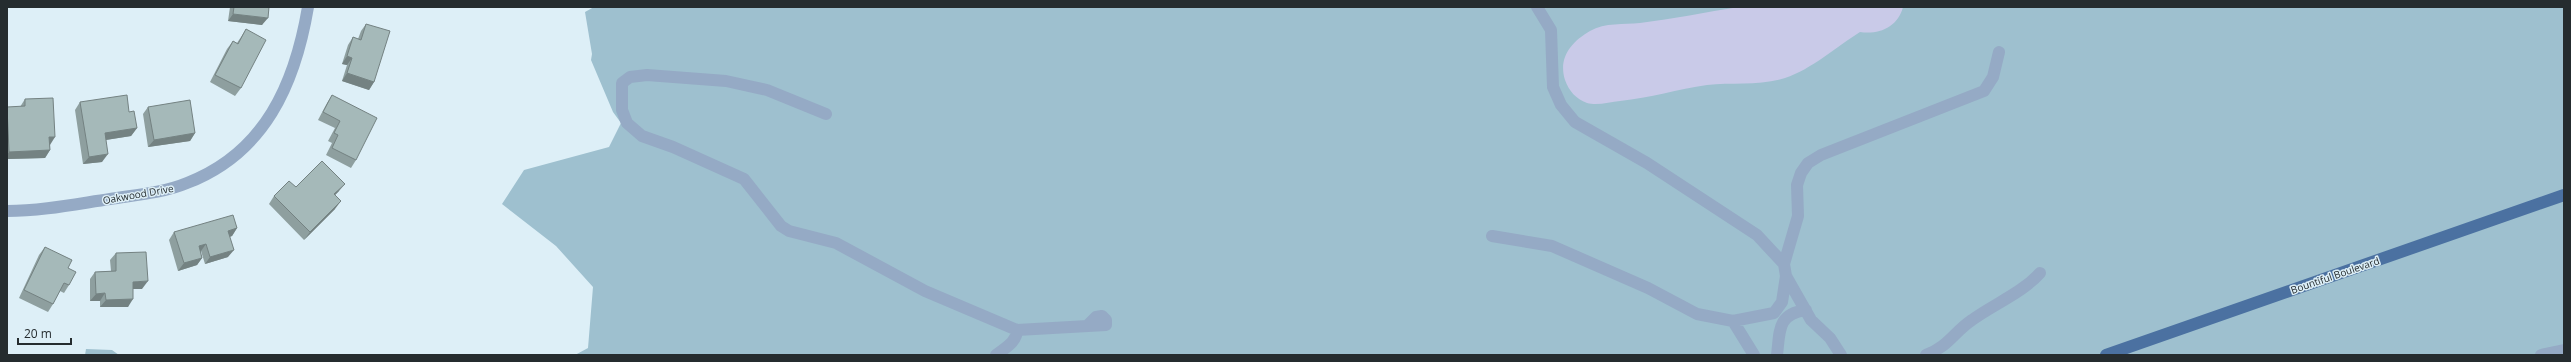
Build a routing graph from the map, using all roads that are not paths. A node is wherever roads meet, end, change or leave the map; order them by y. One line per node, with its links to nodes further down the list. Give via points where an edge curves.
1 (308, 7): 6 (street, Oakwood Drive, via 295,63 280,100 256,136 223,165 193,181 167,190 53,208)
2 (1537, 7): 8 (street, via 1551,30 1553,87 1561,105 1575,122 1647,163 1757,235)
3 (1999, 52): 8 (street, via 1993,77 1984,92 1821,154 1808,163 1797,185 1798,216)
4 (826, 114): 13 (street, via 767,90 726,81 647,75 630,77 622,83 620,89 622,110 627,123 642,136 744,179 781,226 789,231 836,243 925,291)
5 (2564, 195): 20 (main road, Bountiful Boulevard)
6 (7, 210)
7 (1492, 236): 11 (street, via 1552,246 1648,288 1697,314)
8 (1785, 270): 10 (street); 11 (street, via 1780,308 1774,313)
9 (2040, 273): 19 (street, via 2031,283 1969,321 1938,350)
10 (1806, 310): 17 (street, via 1795,312 1785,318 1780,328); 18 (street, via 1811,320 1830,338)
11 (1733, 321): 16 (street)
12 (1089, 324): 13 (street)
13 (1017, 330): 15 (street, via 1017,336 1012,344)
14 (2564, 350): 21 (street)
15 (996, 355)
16 (1754, 355)
17 (1777, 355)
18 (1841, 355)
19 (1926, 355)
20 (2106, 355)
21 (2541, 355)

